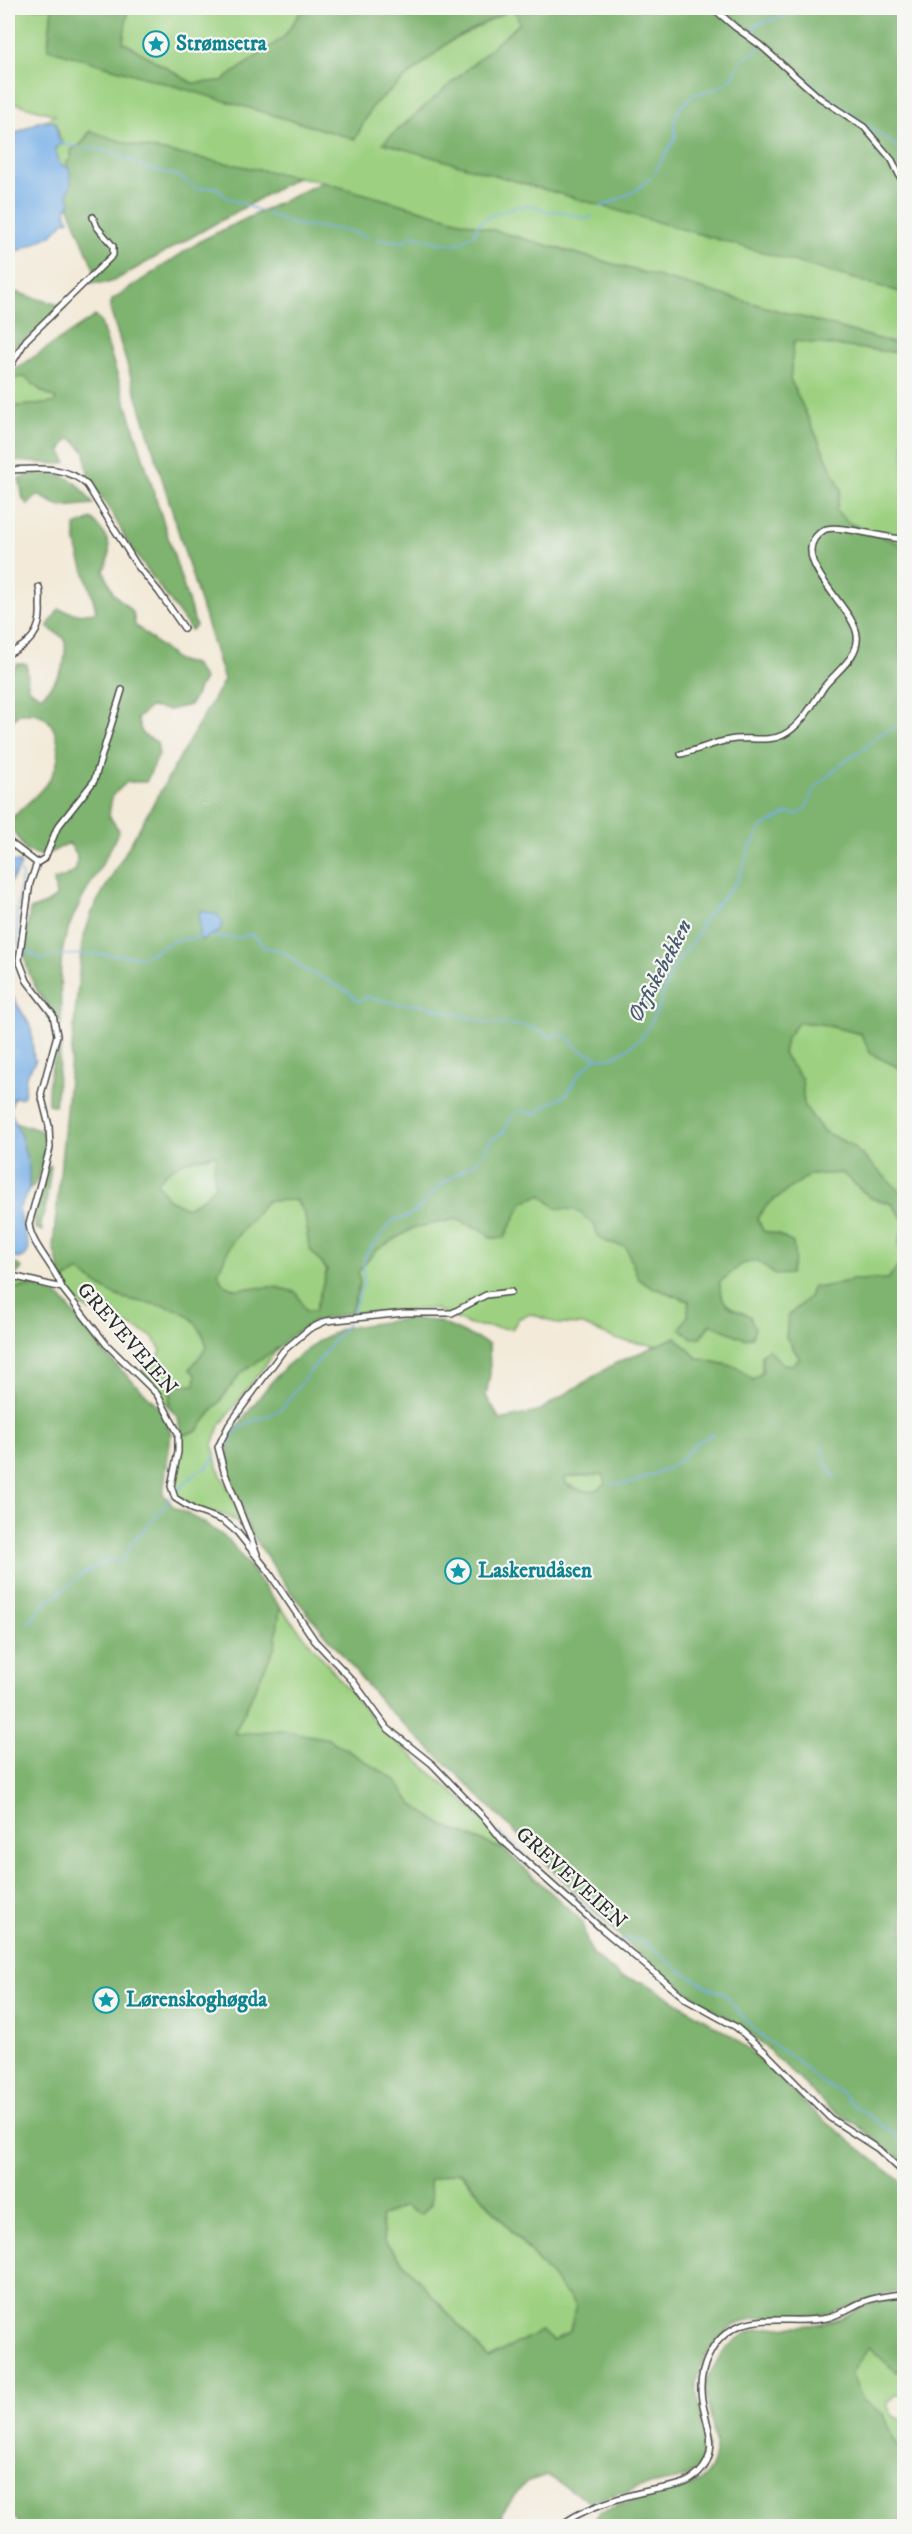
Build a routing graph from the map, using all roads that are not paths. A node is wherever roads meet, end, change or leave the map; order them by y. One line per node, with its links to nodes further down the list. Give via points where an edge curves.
1 (713, 8): 2 (street, via 820,98 864,127 892,160)
2 (904, 185)
3 (93, 217): 4 (street, via 113,246 113,255 26,340)
4 (8, 370)
5 (8, 470): 8 (street, via 64,471 87,485 136,564)
6 (904, 539): 11 (street, via 885,539 835,527 816,538 812,543 814,564 850,614 858,636 851,655 809,710 780,737 726,740)
7 (39, 587): 9 (street, via 40,626 23,647)
8 (183, 628)
9 (8, 654)
10 (122, 690): 13 (street, via 93,782 57,828 45,858)
11 (681, 754)
12 (8, 841): 13 (street)
13 (36, 866): 15 (street, via 19,960 27,981 55,1020 56,1043 41,1094 50,1148 29,1224)
14 (8, 1275): 15 (street, GREVEVEIEN)
15 (62, 1288): 17 (street, GREVEVEIEN, via 106,1344 157,1395 176,1426 178,1452 171,1486 175,1498 228,1523)
16 (511, 1292): 17 (street, GREVEVEIEN, via 486,1295 452,1313 405,1313 326,1322 309,1329 284,1351 220,1442 219,1457)
17 (261, 1561): 18 (street, GREVEVEIEN, via 315,1641 381,1720 432,1764 501,1840 687,2000 736,2027 832,2120 878,2149)
18 (904, 2173)
19 (904, 2294): 20 (street, via 878,2297 827,2318 762,2320 735,2328 713,2348 702,2373 702,2400 711,2450 700,2472 682,2484 574,2515)
20 (561, 2526)

